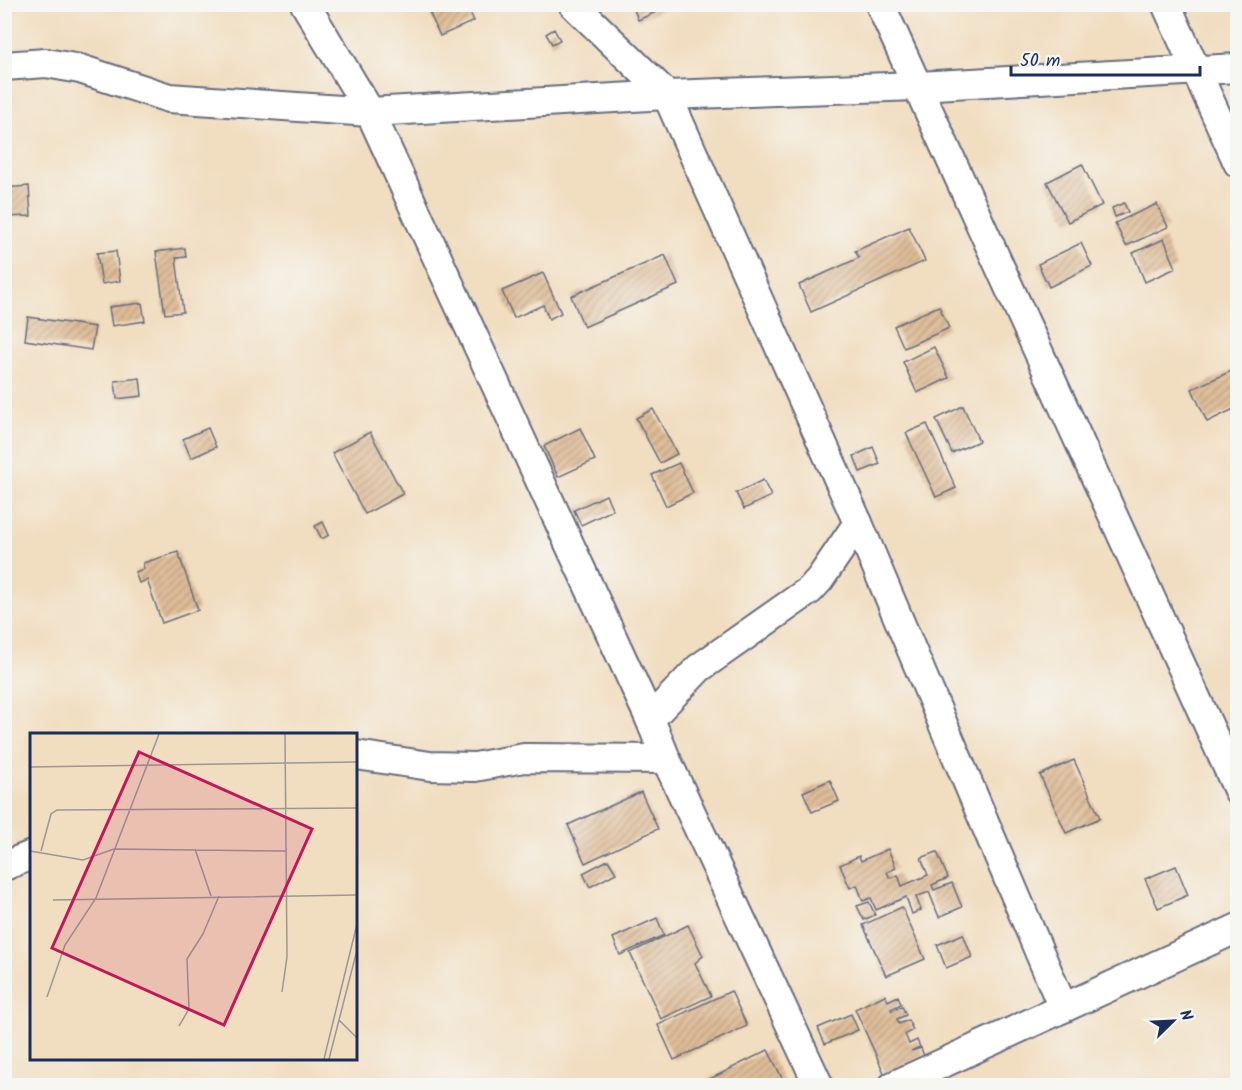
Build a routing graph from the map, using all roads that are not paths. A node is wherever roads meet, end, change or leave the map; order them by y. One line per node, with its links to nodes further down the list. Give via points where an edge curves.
1 (305, 4): 10 (street)
2 (573, 4): 9 (street)
3 (880, 4): 8 (street)
4 (1166, 4): 7 (street)
5 (4, 66): 10 (street, via 46,63 80,69 169,98)
6 (1238, 68): 7 (street)
7 (1195, 70): 8 (street); 11 (street)
8 (917, 86): 9 (street); 16 (street)
9 (667, 94): 10 (street); 12 (street)
10 (370, 111): 13 (street)
11 (1238, 163)
12 (858, 522): 13 (street, via 810,590 699,668); 20 (street)
13 (650, 719): 15 (street)
14 (357, 755): 15 (street, via 430,766 475,767 524,758)
15 (666, 759): 21 (street)
16 (1238, 790)
17 (30, 856): 18 (street)
18 (4, 866)
19 (1238, 928): 20 (street)
20 (1063, 1008): 22 (street)
21 (819, 1086)
22 (893, 1086)

